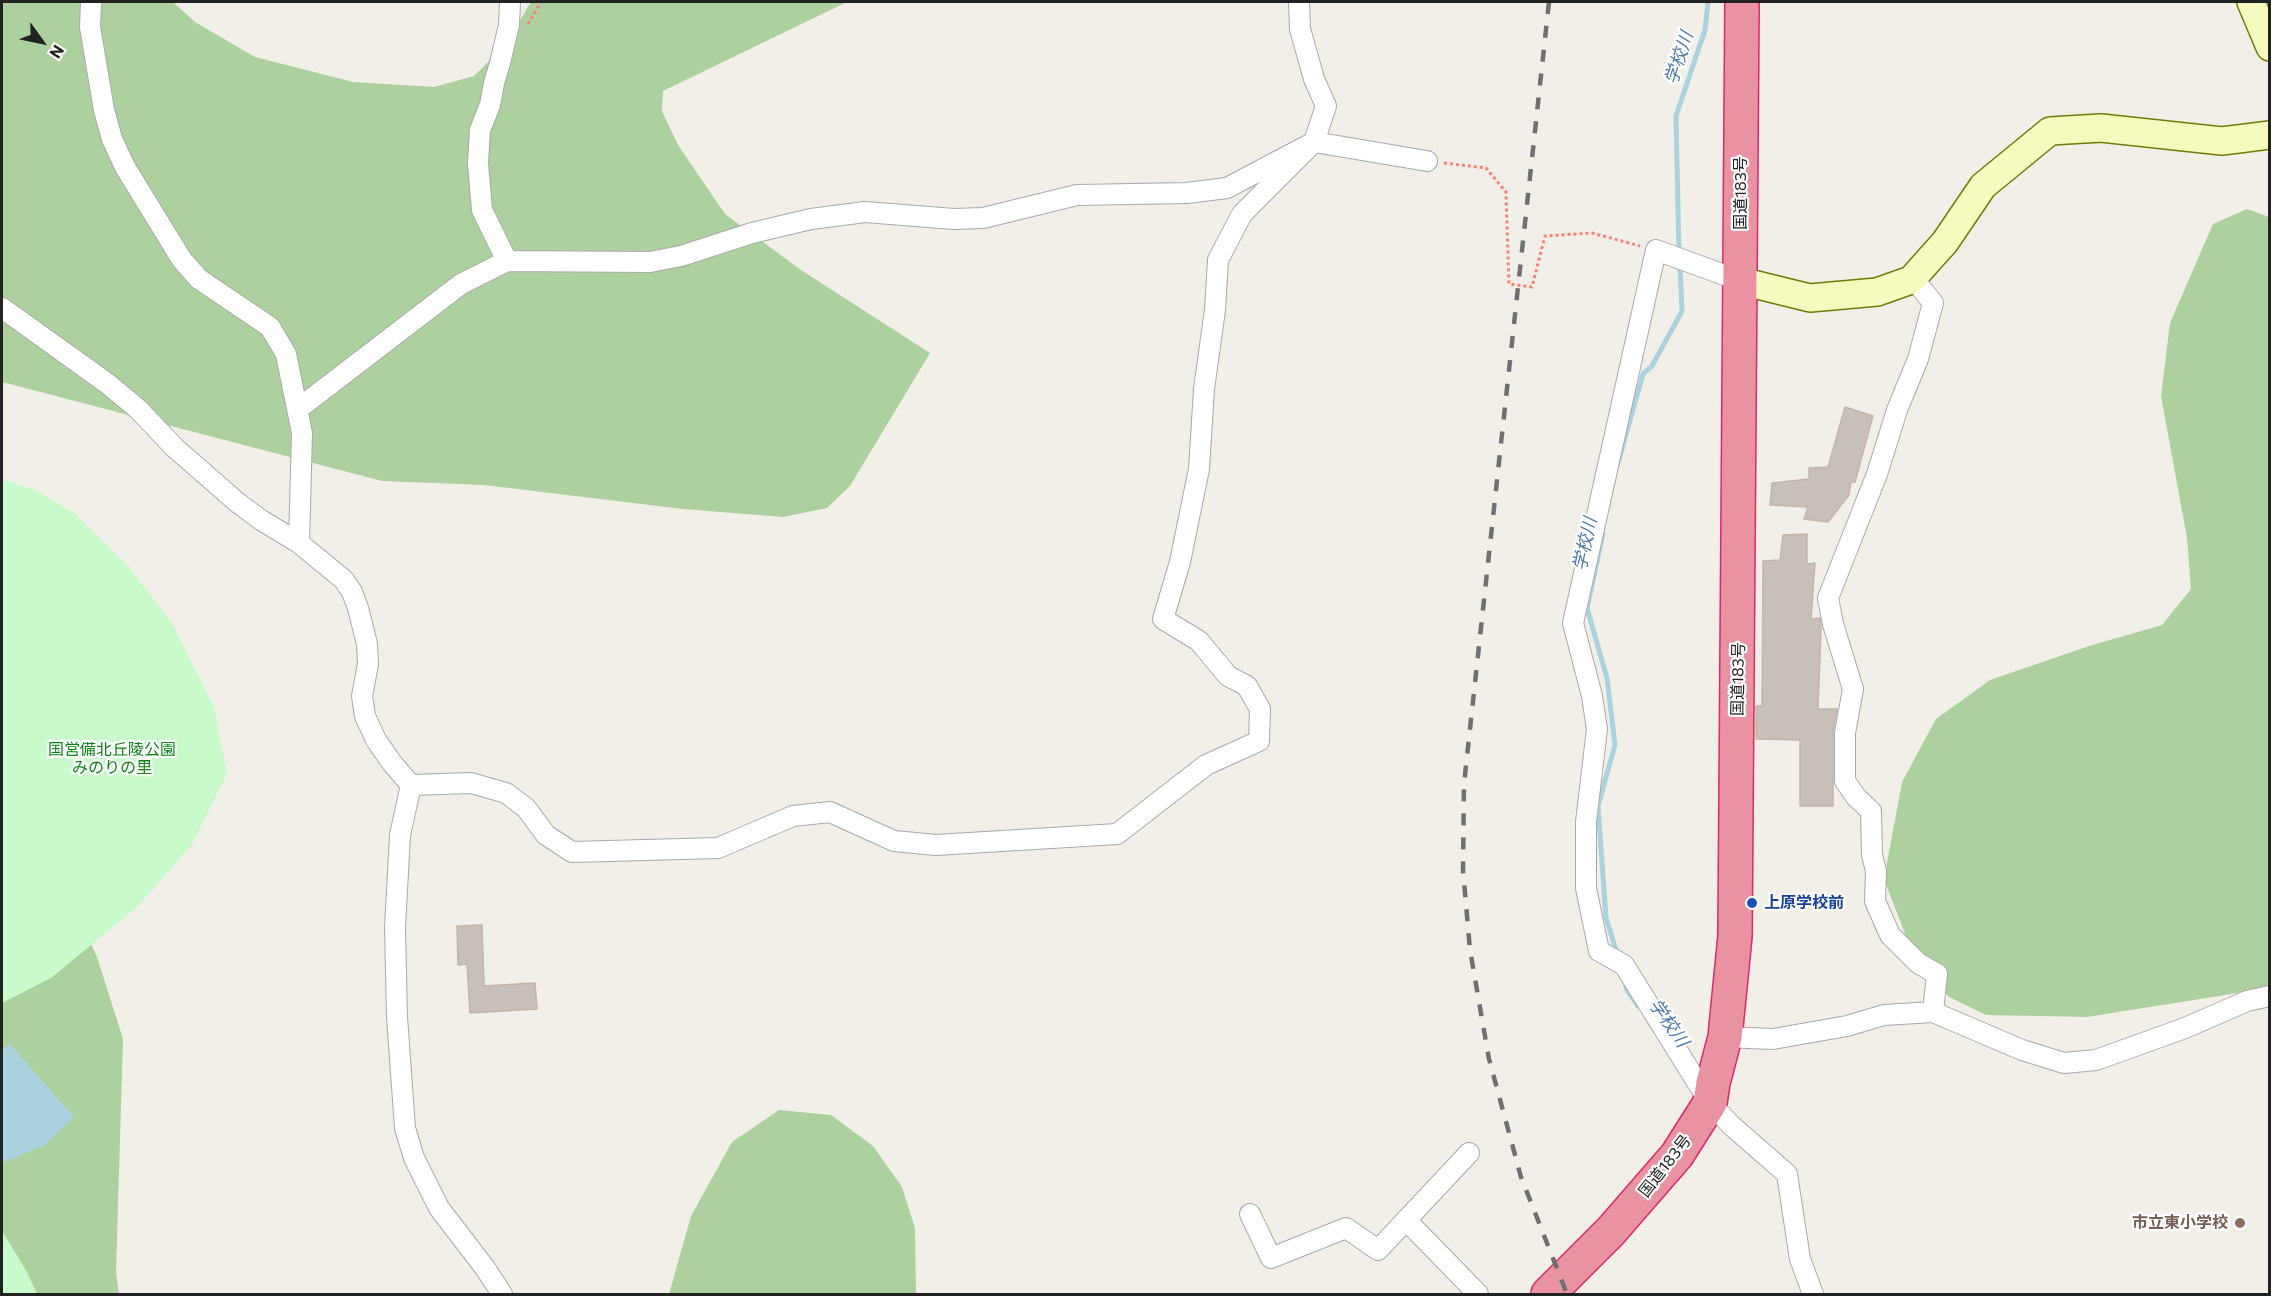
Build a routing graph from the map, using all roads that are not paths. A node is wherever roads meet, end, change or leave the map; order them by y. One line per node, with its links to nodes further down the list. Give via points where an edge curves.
1 (91, 2): 14 (street, via 90,27 104,110 125,167 182,260 199,279 270,327 286,354)
2 (510, 2): 10 (street, via 507,35 480,130 478,163 482,210)
3 (1299, 2): 8 (street, via 1300,30 1326,106)
4 (1742, 2): 12 (highway, 国道183号)
5 (2251, 2): 6 (street)
6 (2270, 47)
7 (2270, 135): 11 (street, via 2222,141 2101,128 2049,131 1983,186 1945,242)
8 (1314, 142): 9 (street); 10 (street, via 1227,188 1187,193 1077,195 983,218 865,213 811,219 650,262); 16 (street, via 1242,214 1218,260 1199,469 1180,562 1163,619 1199,641 1228,676 1247,686 1260,709 1259,741 1206,765 1117,834 936,845 894,841 830,812 793,816 718,848 572,852 546,835 526,808 506,793 471,783)
9 (1427, 160)
10 (507, 261): 14 (street, via 461,284)
11 (1913, 278): 12 (street, via 1877,292 1810,297); 18 (street, via 1933,303 1918,359 1828,598 1853,689 1845,733 1845,781 1871,811 1875,901 1890,935 1918,963 1937,974)
12 (1741, 281): 19 (highway, 国道183号, via 1735,936); 20 (street, via 1656,250 1573,623 1597,729 1586,822 1586,888 1599,951 1624,965)
13 (2, 308): 15 (street, via 138,409 175,448 238,503)
14 (298, 409): 15 (street, via 302,433)
15 (299, 543): 16 (street, via 329,565 352,592 367,644 362,696 365,716 381,748)
16 (411, 785): 24 (street, via 400,835 395,928 405,1128 414,1158 439,1208)
17 (2270, 996): 18 (street, via 2247,1001 2096,1060 2064,1063 2022,1050)
18 (1933, 1012): 19 (street, via 1884,1015 1773,1039)
19 (1725, 1037): 20 (highway, 国道183号)
20 (1710, 1103): 26 (highway, 国道183号, via 1677,1155 1611,1232); 27 (street, via 1787,1174 1800,1259)
21 (1469, 1153): 23 (street)
22 (1250, 1214): 23 (street, via 1270,1258 1346,1228 1378,1250)
23 (1406, 1220): 25 (street)
24 (502, 1294)
25 (1478, 1294)
26 (1548, 1294)
27 (1813, 1294)

